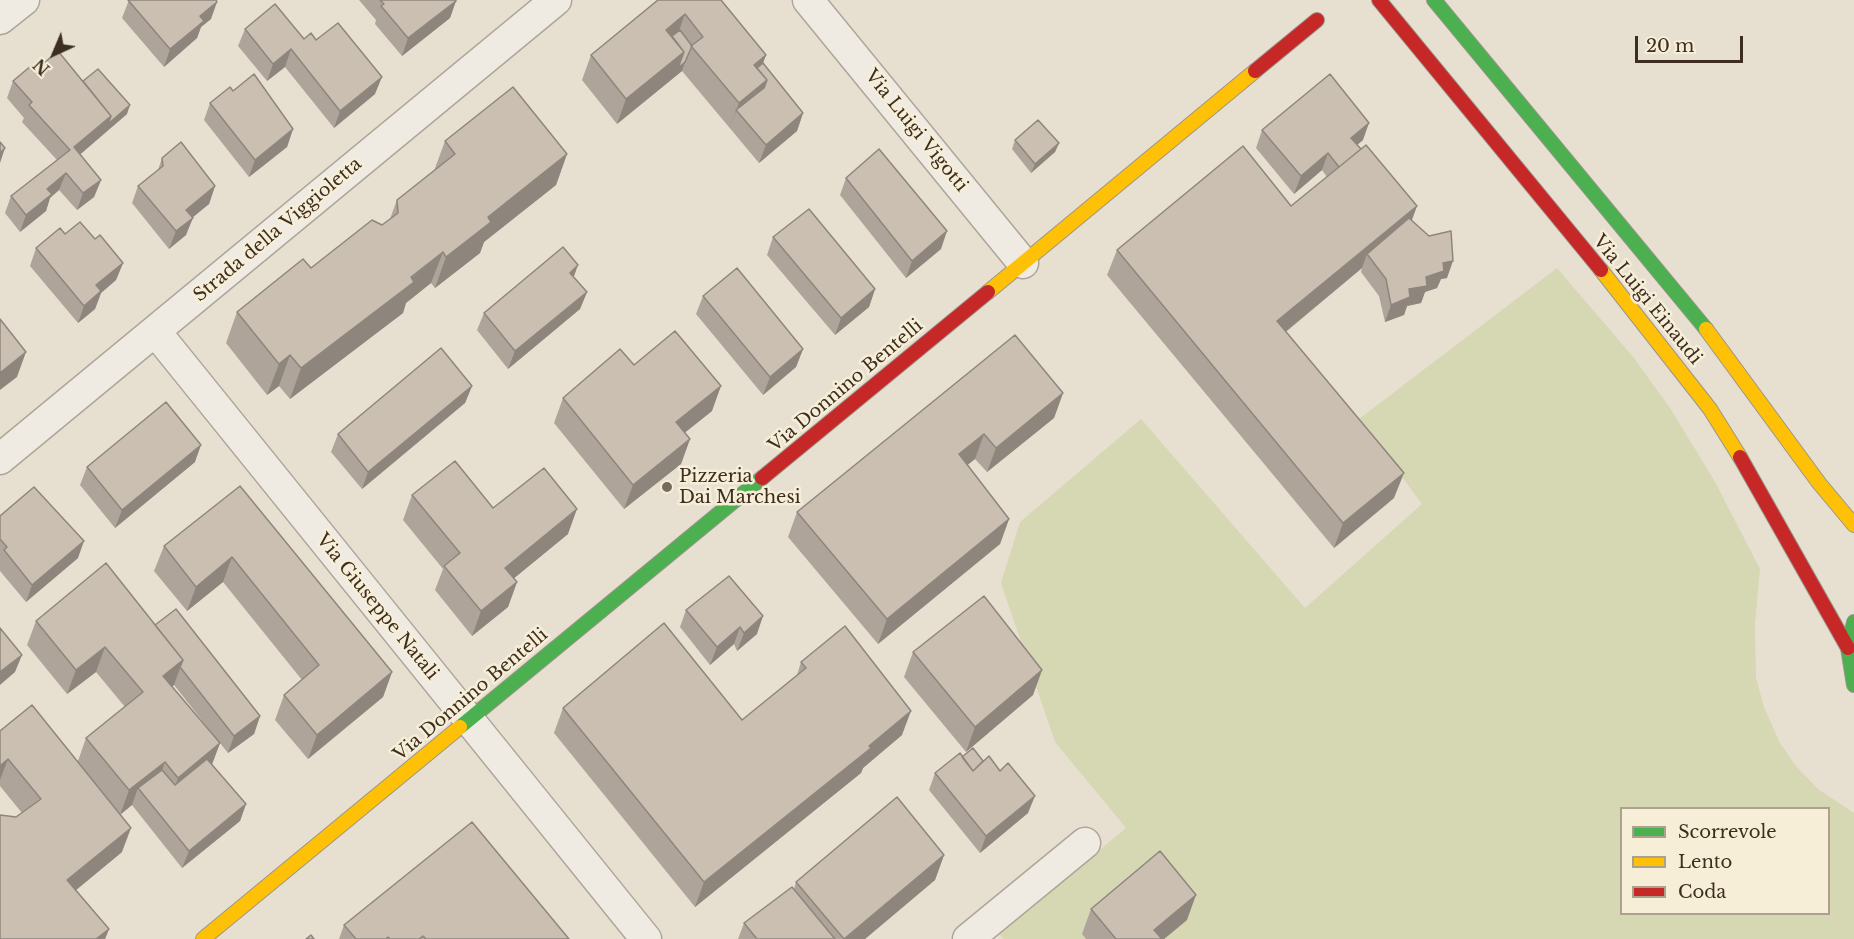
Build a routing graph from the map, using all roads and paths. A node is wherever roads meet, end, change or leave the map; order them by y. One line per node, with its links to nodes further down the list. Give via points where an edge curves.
1 (24, 0): 6 (street)
2 (556, 0): 9 (street, Strada della Viggioletta)
3 (808, 0): 8 (street, Via Luigi Vigotti)
4 (1379, 0): 13 (main road, Via Luigi Einaudi, via 1644,322 1710,409 1761,490)
5 (1434, 0): 11 (main road, Via Luigi Einaudi, via 1646,254 1729,358 1800,460)
6 (0, 19)
7 (1317, 20): 8 (main road, Via Donnino Bentelli)
8 (1023, 262): 15 (main road, Via Donnino Bentelli)
9 (155, 331): 10 (street, Strada della Viggioletta); 15 (street, Via Giuseppe Natali)
10 (0, 459)
11 (1854, 525)
12 (1854, 622): 13 (main road, Via Luigi Einaudi)
13 (1848, 648): 14 (main road, Via Luigi Einaudi)
14 (1854, 685)
15 (469, 720): 17 (main road, Via Donnino Bentelli); 18 (street, Via Giuseppe Natali)
16 (1084, 843): 19 (street)
17 (203, 939)
18 (646, 939)
19 (968, 939)

